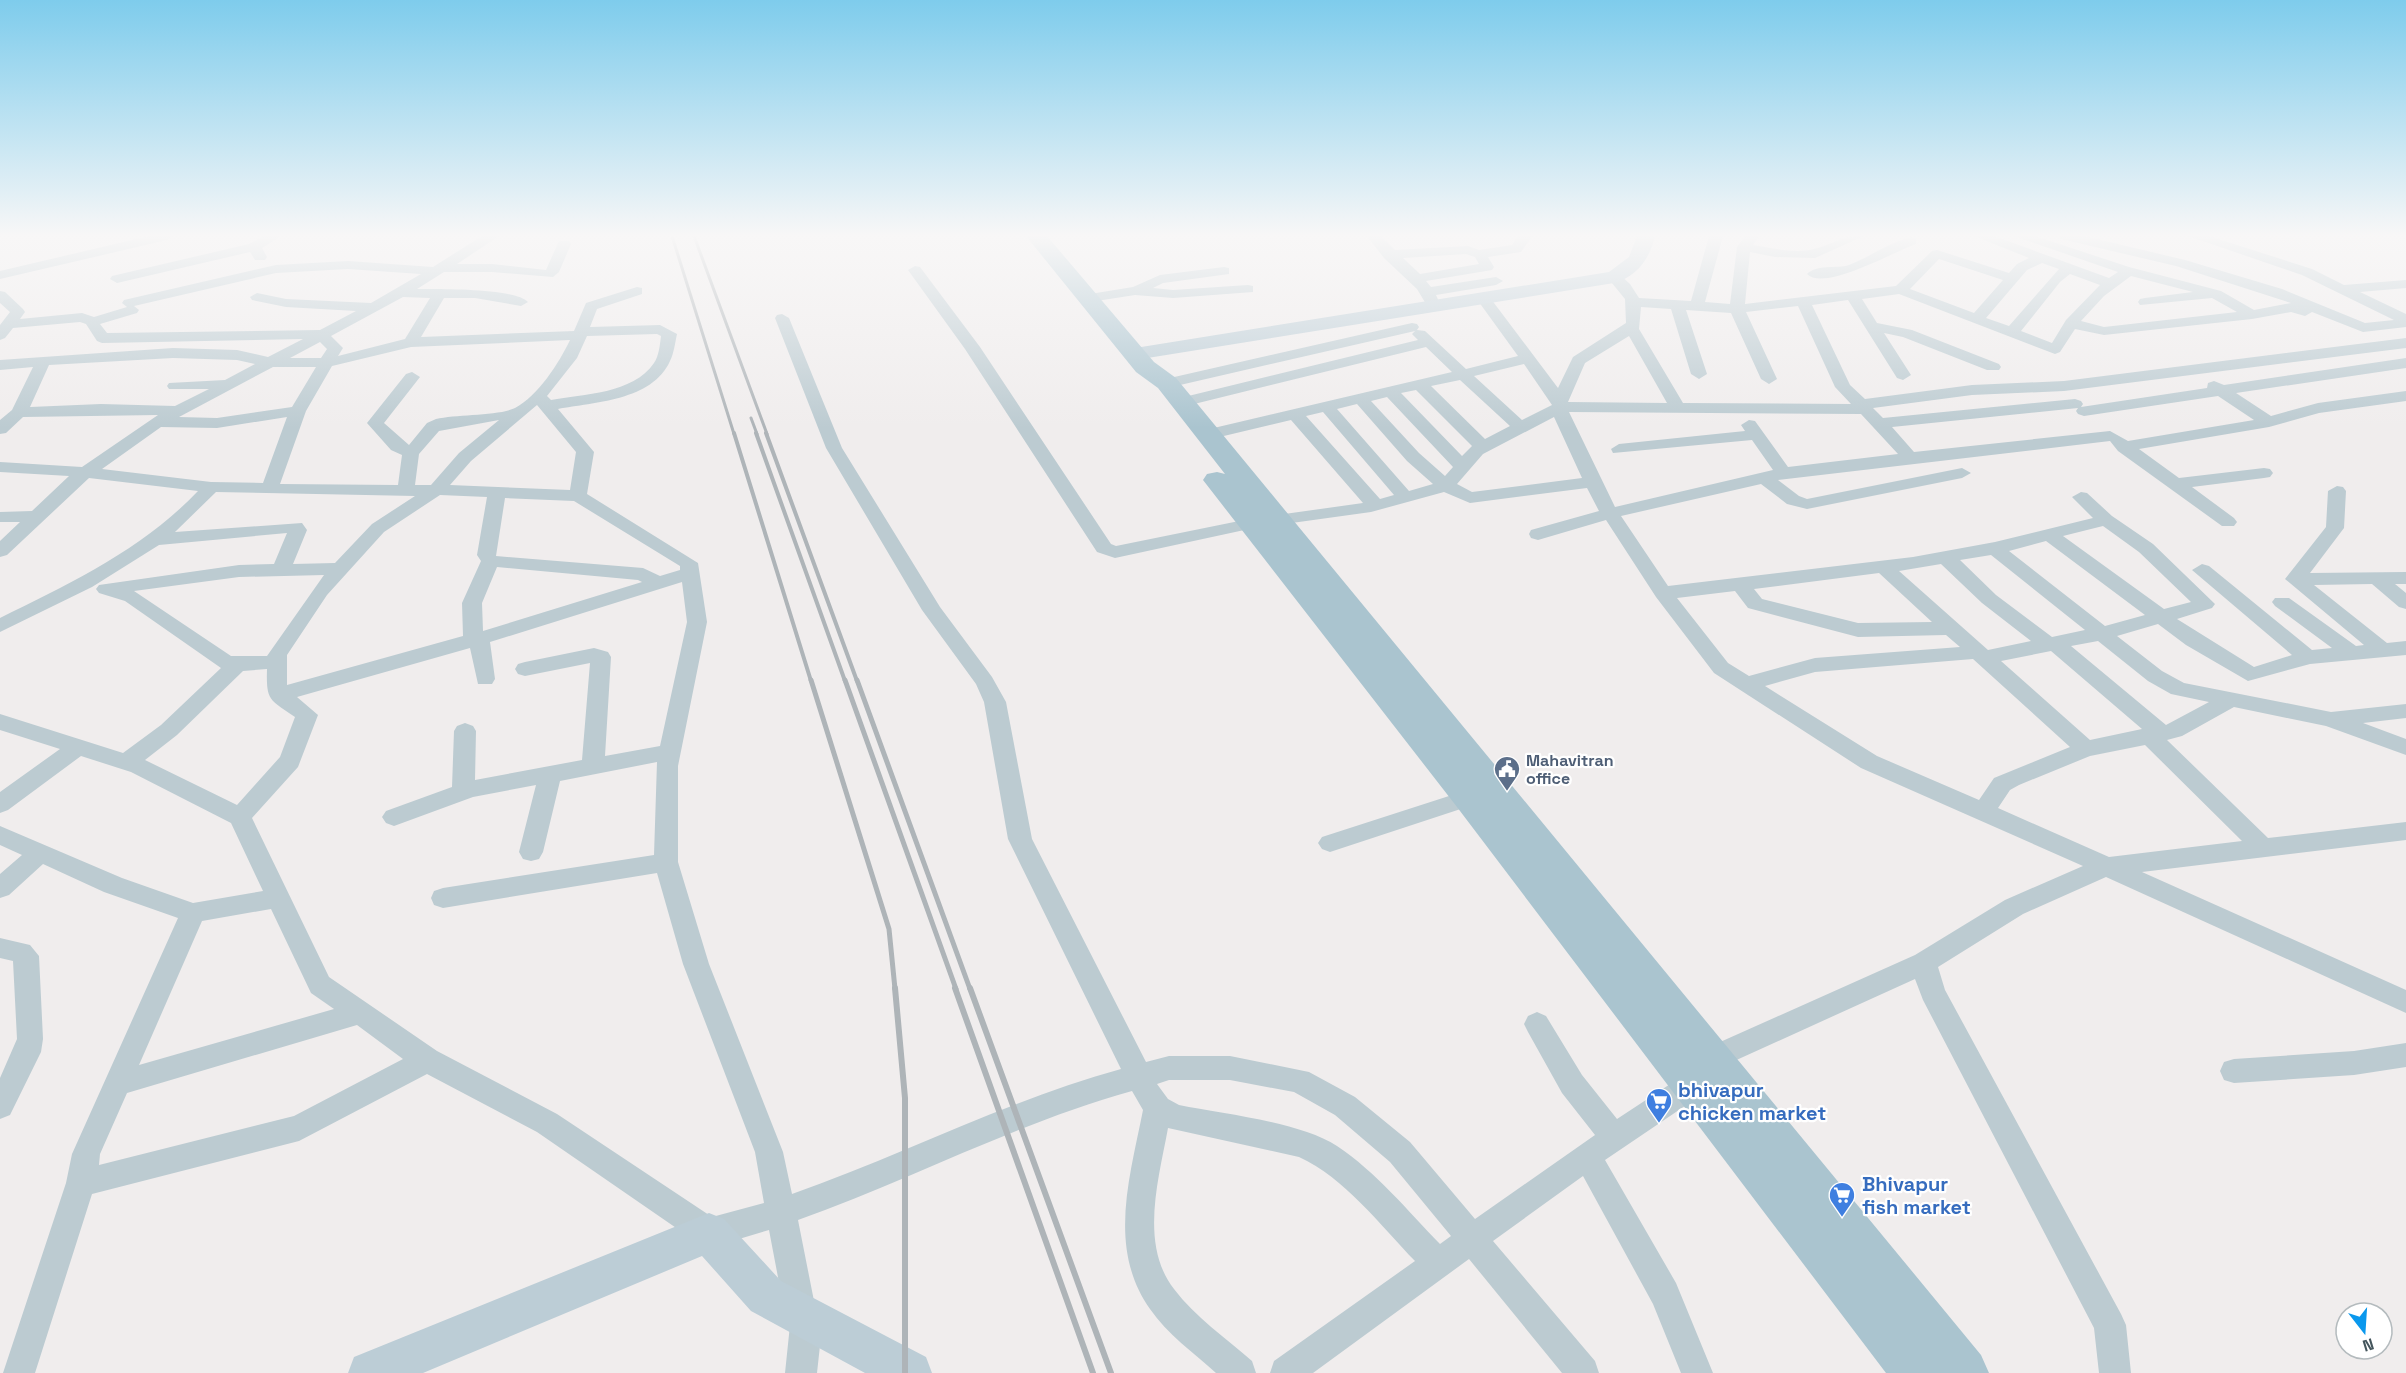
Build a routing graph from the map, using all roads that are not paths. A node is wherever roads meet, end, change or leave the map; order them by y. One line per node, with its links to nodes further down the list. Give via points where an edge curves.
1 (5, 300): 44 (street, via 18,312)
2 (127, 300): 33 (street)
3 (158, 300): 33 (street)
4 (270, 300): 31 (street)
5 (387, 300): 31 (street)
6 (435, 300): 48 (street)
7 (510, 300): 26 (street)
8 (609, 300): 47 (street, via 591,306)
9 (937, 300): 123 (street, via 1104,548 1123,551)
10 (1092, 300): 62 (main road)
11 (1431, 300): 36 (main road)
12 (1484, 300): 51 (street)
13 (1699, 300): 30 (street)
14 (1738, 300): 32 (street)
15 (1811, 300): 25 (street)
16 (1855, 300): 41 (street)
17 (1927, 300): 37 (street)
18 (1994, 300): 37 (street)
19 (2038, 300): 45 (street)
20 (2093, 300): 40 (street)
21 (2162, 300): 28 (street)
22 (2226, 300): 34 (street)
23 (2296, 300): 43 (street)
24 (2364, 300): 39 (street)
25 (1803, 301): 32 (street); 77 (street, via 1843,387)
26 (521, 302)
27 (1634, 302): 29 (street); 42 (street, via 1633,327)
28 (2145, 302)
29 (1677, 305): 30 (street); 60 (street)
30 (1697, 306): 32 (street)
31 (374, 307): 46 (street)
32 (1737, 309): 64 (street)
33 (133, 312): 38 (street)
34 (2252, 315): 40 (street, via 2104,332); 43 (street, via 2292,307 2345,330)
35 (782, 318): 204 (street, via 834,448 932,610 995,702 1020,839)
36 (1406, 319): 49 (street); 62 (main road); 62 (street)
37 (1977, 319): 45 (street)
38 (92, 322): 44 (street, via 75,317); 46 (street, via 102,338)
39 (2406, 322): 43 (street)
40 (2071, 323): 45 (street, via 2055,349)
41 (1872, 326): 57 (street, via 1907,333); 61 (street)
42 (1629, 327): 75 (street, via 1578,360); 78 (street)
43 (2365, 329)
44 (4, 330)
45 (2011, 333)
46 (320, 334): 53 (street); 54 (street, via 335,347)
47 (580, 334): 48 (street); 74 (street); 74 (street, via 660,329 669,334 661,364 635,386 591,399)
48 (411, 342): 54 (street)
49 (1429, 342): 59 (street); 62 (street)
50 (2406, 343): 58 (street)
51 (1526, 359): 59 (street); 75 (street)
52 (43, 361): 53 (street, via 173,353 237,355); 56 (street); 84 (street)
53 (266, 362): 54 (street); 66 (street)
54 (327, 363): 83 (street)
55 (2406, 363): 65 (street)
56 (0, 365)
57 (1993, 367)
58 (2192, 369): 69 (street); 70 (street)
59 (1462, 374): 67 (street); 90 (street)
60 (1699, 375)
61 (1903, 375)
62 (1157, 376): 92 (main road); 123 (main road, via 1152,388)
63 (412, 377): 97 (street, via 375,423 397,446)
64 (1769, 379)
65 (2276, 382): 70 (street); 80 (street)
66 (227, 383): 68 (street); 82 (street)
67 (1420, 384): 71 (street); 95 (street)
68 (176, 386)
69 (2055, 387): 77 (street, via 1972,390); 79 (street)
70 (2220, 390): 79 (street); 88 (street)
71 (1392, 393): 73 (street); 99 (street)
72 (2406, 396): 80 (street)
73 (1361, 399): 76 (street); 108 (street)
74 (543, 401): 85 (street); 115 (street, via 585,452)
75 (1560, 404): 78 (street); 90 (street); 106 (street)
76 (1326, 406): 86 (street); 117 (street)
77 (1861, 407): 81 (street); 89 (street)
78 (1678, 408): 81 (street)
79 (2080, 408): 89 (street); 94 (street)
80 (2318, 408): 88 (street)
81 (1740, 410): 93 (street)
82 (176, 411): 84 (street); 87 (street)
83 (298, 411): 87 (street, via 217,423); 110 (street)
84 (19, 412): 91 (street)
85 (517, 413): 97 (street, via 442,423 433,427); 112 (street, via 465,457)
86 (1295, 414): 92 (street); 118 (street)
87 (157, 422): 101 (street)
88 (2269, 422): 94 (street)
89 (1878, 423): 98 (street)
90 (1520, 427): 95 (street)
91 (0, 429)
92 (1207, 435): 123 (main road)
93 (1756, 435): 96 (street); 102 (street)
94 (2117, 442): 98 (street); 107 (street)
95 (1483, 447): 99 (street)
96 (1619, 449)
97 (411, 453): 111 (street)
98 (1910, 459): 102 (street)
99 (1463, 466): 108 (street)
100 (0, 467): 101 (street)
101 (86, 472): 109 (street); 120 (street)
102 (1784, 473): 105 (street)
103 (1962, 473): 105 (street, via 1807,504 1793,500)
104 (2264, 473): 107 (street)
105 (1764, 477): 119 (street)
106 (1593, 482): 108 (street, via 1476,499); 119 (street)
107 (2175, 484): 124 (street)
108 (1446, 486): 117 (street)
109 (211, 487): 110 (street); 127 (street, via 195,507)
110 (270, 487): 111 (street)
111 (406, 490): 112 (street)
112 (436, 490): 114 (street); 133 (street, via 378,528)
113 (2337, 491): 139 (street, via 2335,528)
114 (497, 493): 115 (street); 131 (street, via 486,555)
115 (578, 496): 136 (street, via 685,560)
116 (2081, 497): 122 (street)
117 (1407, 499): 118 (street)
118 (1376, 506): 123 (street)
119 (1612, 513): 126 (street); 144 (street)
120 (35, 516): 121 (street); 129 (street)
121 (0, 517)
122 (2106, 520): 125 (street); 147 (street, via 2146,548 2205,604)
123 (1263, 522): 178 (main road)
124 (2228, 522)
125 (2047, 533): 128 (street); 147 (street)
126 (1538, 534)
127 (153, 540): 134 (street, via 296,527); 140 (street)
128 (1994, 548): 130 (street); 150 (street)
129 (0, 551)
130 (1945, 557): 132 (street); 152 (street, via 1989,599)
131 (490, 561): 141 (street, via 646,574); 151 (street, via 472,603)
132 (1882, 566): 142 (street); 149 (street)
133 (340, 569): 134 (street); 158 (street, via 320,591 277,655)
134 (281, 570): 143 (street, via 239,571)
135 (2202, 570): 157 (street)
136 (692, 573): 141 (street); 173 (street, via 697,622)
137 (2376, 578): 138 (street); 139 (street); 146 (street)
138 (2406, 578)
139 (2295, 579): 154 (street)
140 (87, 582): 143 (street); 148 (street)
141 (658, 584): 151 (street)
142 (1739, 584): 144 (street); 149 (street, via 1755,604 1858,630)
143 (106, 589): 159 (street, via 132,597 225,662)
144 (1663, 593): 162 (street, via 1721,668)
145 (2282, 602): 155 (street)
146 (2406, 603)
147 (2160, 616): 150 (street); 157 (street, via 2248,674)
148 (0, 626)
149 (1952, 628): 156 (street)
150 (2104, 633): 152 (street); 164 (street, via 2155,676 2178,689)
151 (476, 639): 161 (street); 163 (street)
152 (2052, 644): 156 (street); 169 (street)
153 (2406, 648): 154 (street)
154 (2383, 650): 155 (street)
155 (2352, 653): 157 (street)
156 (1981, 655): 162 (street, via 1815,665); 172 (street)
157 (2308, 657)
158 (277, 662): 159 (street); 163 (street)
159 (238, 664): 174 (street, via 169,730)
160 (525, 669): 175 (street, via 594,655 601,657)
161 (485, 679)
162 (1746, 684): 180 (street, via 1869,762)
163 (279, 695): 181 (street, via 307,715 290,761)
164 (2231, 700): 166 (street); 169 (street, via 2176,730)
165 (2406, 711): 166 (street)
166 (2330, 719): 171 (street)
167 (0, 723): 170 (street)
168 (465, 731): 177 (street)
169 (2155, 734): 172 (street); 186 (street)
170 (78, 747): 174 (street); 179 (street)
171 (2406, 747)
172 (2086, 749): 180 (street, via 2002,784)
173 (670, 752): 175 (street); 189 (street)
174 (126, 762): 181 (street)
175 (593, 766): 176 (street)
176 (550, 774): 177 (street); 187 (street)
177 (463, 791): 182 (street)
178 (1483, 793): 185 (street); 202 (main road)
179 (0, 804)
180 (1984, 811): 190 (street)
181 (240, 817): 192 (street)
182 (394, 817)
183 (2406, 831): 186 (street)
184 (0, 835): 188 (street)
185 (1330, 843)
186 (2264, 849): 190 (street)
187 (531, 852)
188 (40, 853): 191 (street); 194 (street, via 113,885)
189 (666, 862): 193 (street); 214 (street, via 696,964 769,1152)
190 (2105, 867): 196 (street, via 2014,907); 197 (street)
191 (0, 888)
192 (279, 898): 194 (street); 198 (street, via 320,985)
193 (442, 898)
194 (194, 913): 205 (street)
195 (0, 948): 206 (street, via 26,956 30,1039)
196 (1924, 963): 202 (street); 225 (street, via 1932,992 2110,1324)
197 (2406, 1002)
198 (360, 1014): 201 (street); 205 (street)
199 (1537, 1024): 208 (street, via 1572,1084)
200 (2406, 1055): 203 (street, via 2354,1063)
201 (427, 1060): 210 (street, via 299,1128); 211 (street, via 547,1123)
202 (1707, 1071): 208 (street); 223 (main road); 224 (main road)
203 (2234, 1071)
204 (1139, 1076): 207 (street); 211 (street, via 1076,1094 889,1172 755,1221); 212 (street, via 1169,1068 1230,1068 1299,1081 1345,1106 1400,1152)
205 (116, 1084): 210 (street, via 86,1154)
206 (0, 1106)
207 (1158, 1108): 213 (street, via 1174,1117 1302,1144 1326,1155); 219 (street, via 1138,1226 1147,1276 1161,1299)
208 (1614, 1137): 209 (street)
209 (1587, 1156): 212 (street); 222 (street, via 1665,1294)
210 (81, 1183): 215 (street)
211 (709, 1233): 214 (main road, via 766,1296); 216 (main road)
212 (1472, 1238): 213 (street); 221 (street)
213 (1438, 1263): 220 (street)
214 (804, 1316): 217 (street); 218 (main road)
215 (19, 1373)
216 (370, 1373)
217 (801, 1373)
218 (910, 1373)
219 (1240, 1373)
220 (1286, 1373)
221 (1583, 1373)
222 (1697, 1373)
223 (1918, 1373)
224 (1963, 1373)
225 (2115, 1373)

